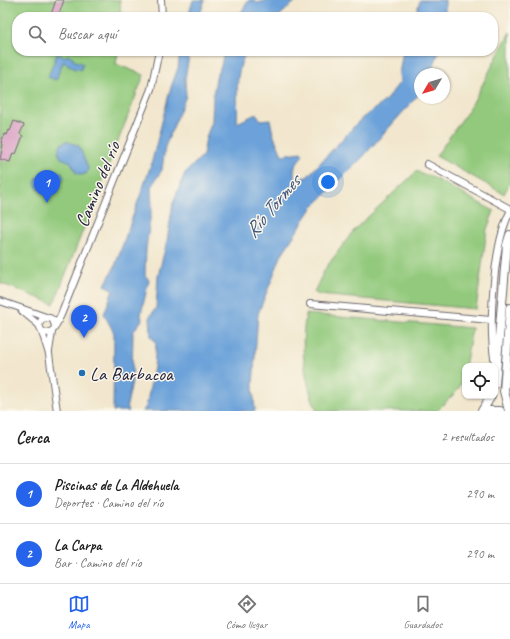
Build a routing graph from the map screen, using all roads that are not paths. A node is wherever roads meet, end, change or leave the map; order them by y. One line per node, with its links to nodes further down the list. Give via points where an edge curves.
1 (161, 0): 2 (street)
2 (162, 12)
3 (158, 56): 15 (street, Camino del río, via 151,89)
4 (427, 164): 5 (street)
5 (510, 209)
6 (510, 212): 13 (street, via 498,244)
7 (510, 235): 20 (main road)
8 (0, 301): 10 (street)
9 (310, 304): 13 (street)
10 (16, 307): 12 (street); 14 (street)
11 (510, 308): 21 (main road)
12 (46, 317): 14 (street); 15 (street, via 53,320)
13 (491, 320): 19 (street)
14 (39, 325): 16 (street)
15 (54, 329): 16 (street); 18 (street, Camino del río)
16 (42, 332): 18 (street)
17 (510, 349): 21 (street)
18 (49, 354): 23 (street)
19 (495, 363)
20 (496, 363)
21 (506, 364): 27 (main road, via 504,391)
22 (489, 399): 24 (main road)
23 (57, 411)
24 (482, 411)
25 (489, 411): 26 (main road)
26 (500, 411)
27 (509, 411)

